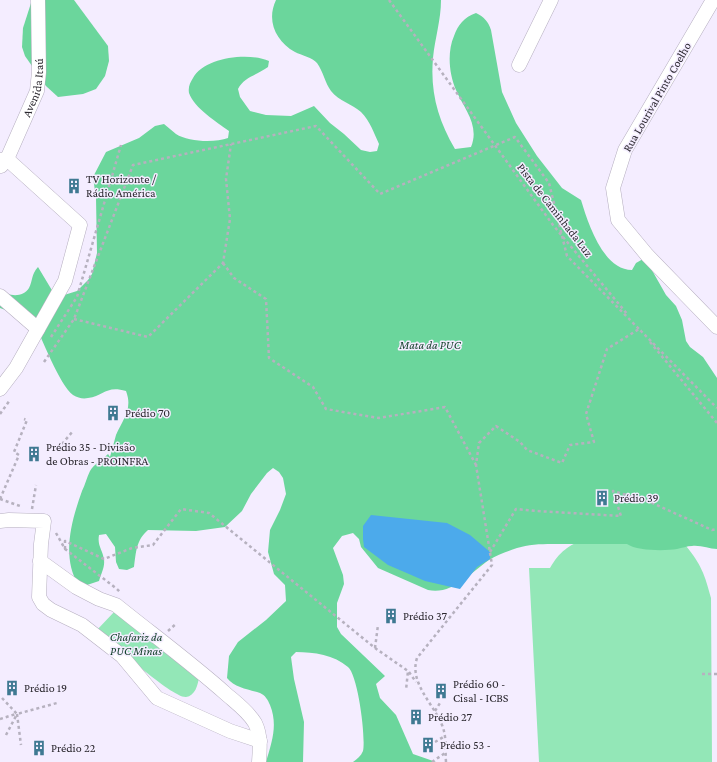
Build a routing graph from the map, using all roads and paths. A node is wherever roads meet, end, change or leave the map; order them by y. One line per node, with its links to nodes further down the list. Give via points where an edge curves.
1 (38, 0): 7 (street, Avenida Itaú, via 37,91)
2 (390, 0): 13 (path, Pista de Caminhada Luz, via 553,225)
3 (551, 0): 5 (street)
4 (713, 0): 11 (street, Rua Lourival Pinto Coelho, via 625,150 614,188 618,220)
5 (519, 65)
6 (232, 144): 8 (path, via 226,179 230,220); 10 (path, via 133,165); 13 (path, via 316,126 380,194 515,137 549,183 567,256)
7 (2, 162): 12 (street, via 80,225 65,281)
8 (223, 263): 10 (path, via 148,337); 21 (path, via 234,278 266,299 269,358 313,387 326,410 379,418 445,407)
9 (0, 296): 12 (street)
10 (74, 319): 14 (path)
11 (717, 327)
12 (38, 329): 15 (street, via 16,368)
13 (639, 329): 16 (path); 18 (path, Pista de Caminhada Luz); 21 (path, via 607,349 586,414 594,442 570,444 562,463 527,450 520,442 496,426 479,443)
14 (44, 362)
15 (0, 389)
16 (717, 408)
17 (24, 419): 23 (path, via 27,420 14,452 19,455)
18 (717, 423)
19 (73, 431): 20 (path)
20 (62, 444)
21 (476, 465): 28 (path)
22 (36, 485): 23 (path, via 32,510)
23 (0, 499)
24 (0, 521): 29 (street, via 44,522)
25 (53, 528): 27 (path)
26 (717, 529): 28 (path, via 712,530 650,502 613,491 621,516 516,509)
27 (65, 549): 30 (path); 32 (path, via 65,540 104,559 132,548 153,544 181,509 209,513)
28 (490, 552): 36 (path, via 492,565 417,658)
29 (40, 561): 46 (street, via 76,587 99,600 116,605 205,675 245,711 254,722); 46 (street, via 39,597 43,604 82,625 122,656 157,698 230,731)
30 (122, 594)
31 (378, 625): 32 (path)
32 (375, 648): 33 (path)
33 (408, 671): 36 (path); 37 (path)
34 (702, 674): 35 (path)
35 (717, 674)
36 (417, 683): 41 (path)
37 (406, 690)
38 (2, 698): 42 (path)
39 (57, 703): 42 (path)
40 (440, 703): 41 (path)
41 (435, 711): 45 (path)
42 (17, 714): 43 (path); 44 (path); 48 (path)
43 (0, 719)
44 (6, 735)
45 (445, 736): 47 (path); 49 (path)
46 (260, 741): 50 (street)
47 (435, 742)
48 (21, 745)
49 (446, 752): 51 (path); 52 (path)
50 (259, 762)
51 (432, 762)
52 (446, 762)

